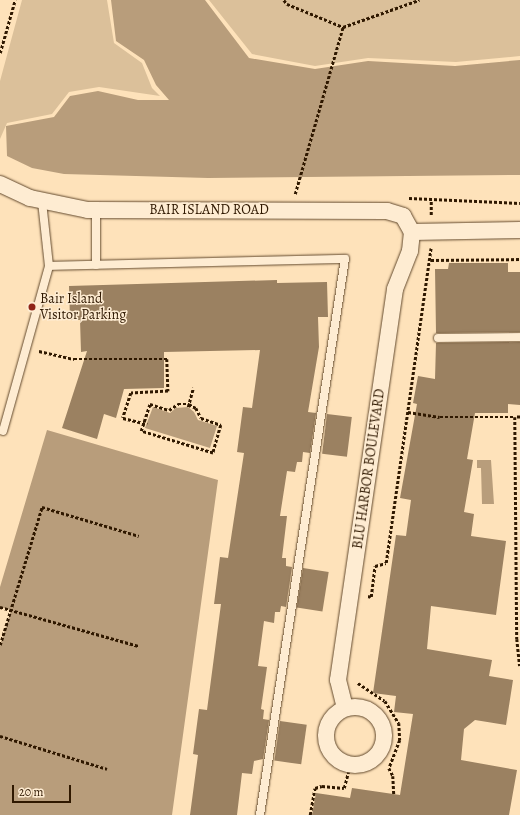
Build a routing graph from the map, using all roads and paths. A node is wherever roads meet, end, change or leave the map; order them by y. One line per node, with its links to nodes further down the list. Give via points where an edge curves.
1 (15, 0): 5 (path)
2 (284, 0): 4 (path)
3 (418, 0): 4 (path)
4 (344, 27): 7 (path)
5 (0, 53)
6 (0, 184): 10 (street, BAIR ISLAND ROAD)
7 (294, 197)
8 (402, 197): 9 (path)
9 (431, 200): 11 (path); 13 (path)
10 (42, 202): 12 (street, BAIR ISLAND ROAD); 20 (lane)
11 (520, 203)
12 (96, 210): 15 (street, BAIR ISLAND ROAD, via 387,211 403,216); 19 (lane)
13 (431, 216)
14 (520, 230): 15 (street)
15 (412, 232): 39 (street, BLU HARBOR BOULEVARD, via 410,251 395,289 338,680)
16 (431, 242): 18 (path)
17 (520, 259): 18 (path)
18 (431, 260): 26 (path)
19 (96, 265): 20 (lane); 44 (lane, via 345,260)
20 (49, 266): 23 (lane)
21 (520, 337): 22 (lane)
22 (438, 338)
23 (27, 348): 29 (path, via 74,359 167,359 168,392 131,393 123,418); 30 (lane)
24 (194, 388): 25 (path)
25 (188, 406): 29 (path, via 178,404 169,410 150,404); 29 (path, via 196,408 201,418 221,424 213,453 141,431)
26 (408, 412): 27 (path, via 440,417); 32 (path, via 386,563 376,566 371,597)
27 (515, 417): 28 (path); 37 (path, via 517,639)
28 (520, 417)
29 (145, 424)
30 (3, 431)
31 (139, 536): 34 (path, via 42,507)
32 (364, 596)
33 (0, 607): 34 (path)
34 (11, 610): 35 (path); 36 (path)
35 (0, 646)
36 (139, 646)
37 (520, 666)
38 (354, 678): 43 (path, via 363,688 385,701 399,723 400,740 389,768 393,776)
39 (345, 708): 41 (street, via 329,721 325,740 333,757); 41 (street, via 364,708 380,721 384,730 384,740 376,757 359,766)
40 (0, 736): 42 (path)
41 (350, 765): 45 (path, via 344,788 315,788)
42 (107, 768)
43 (394, 794)
44 (260, 815)
45 (310, 815)

